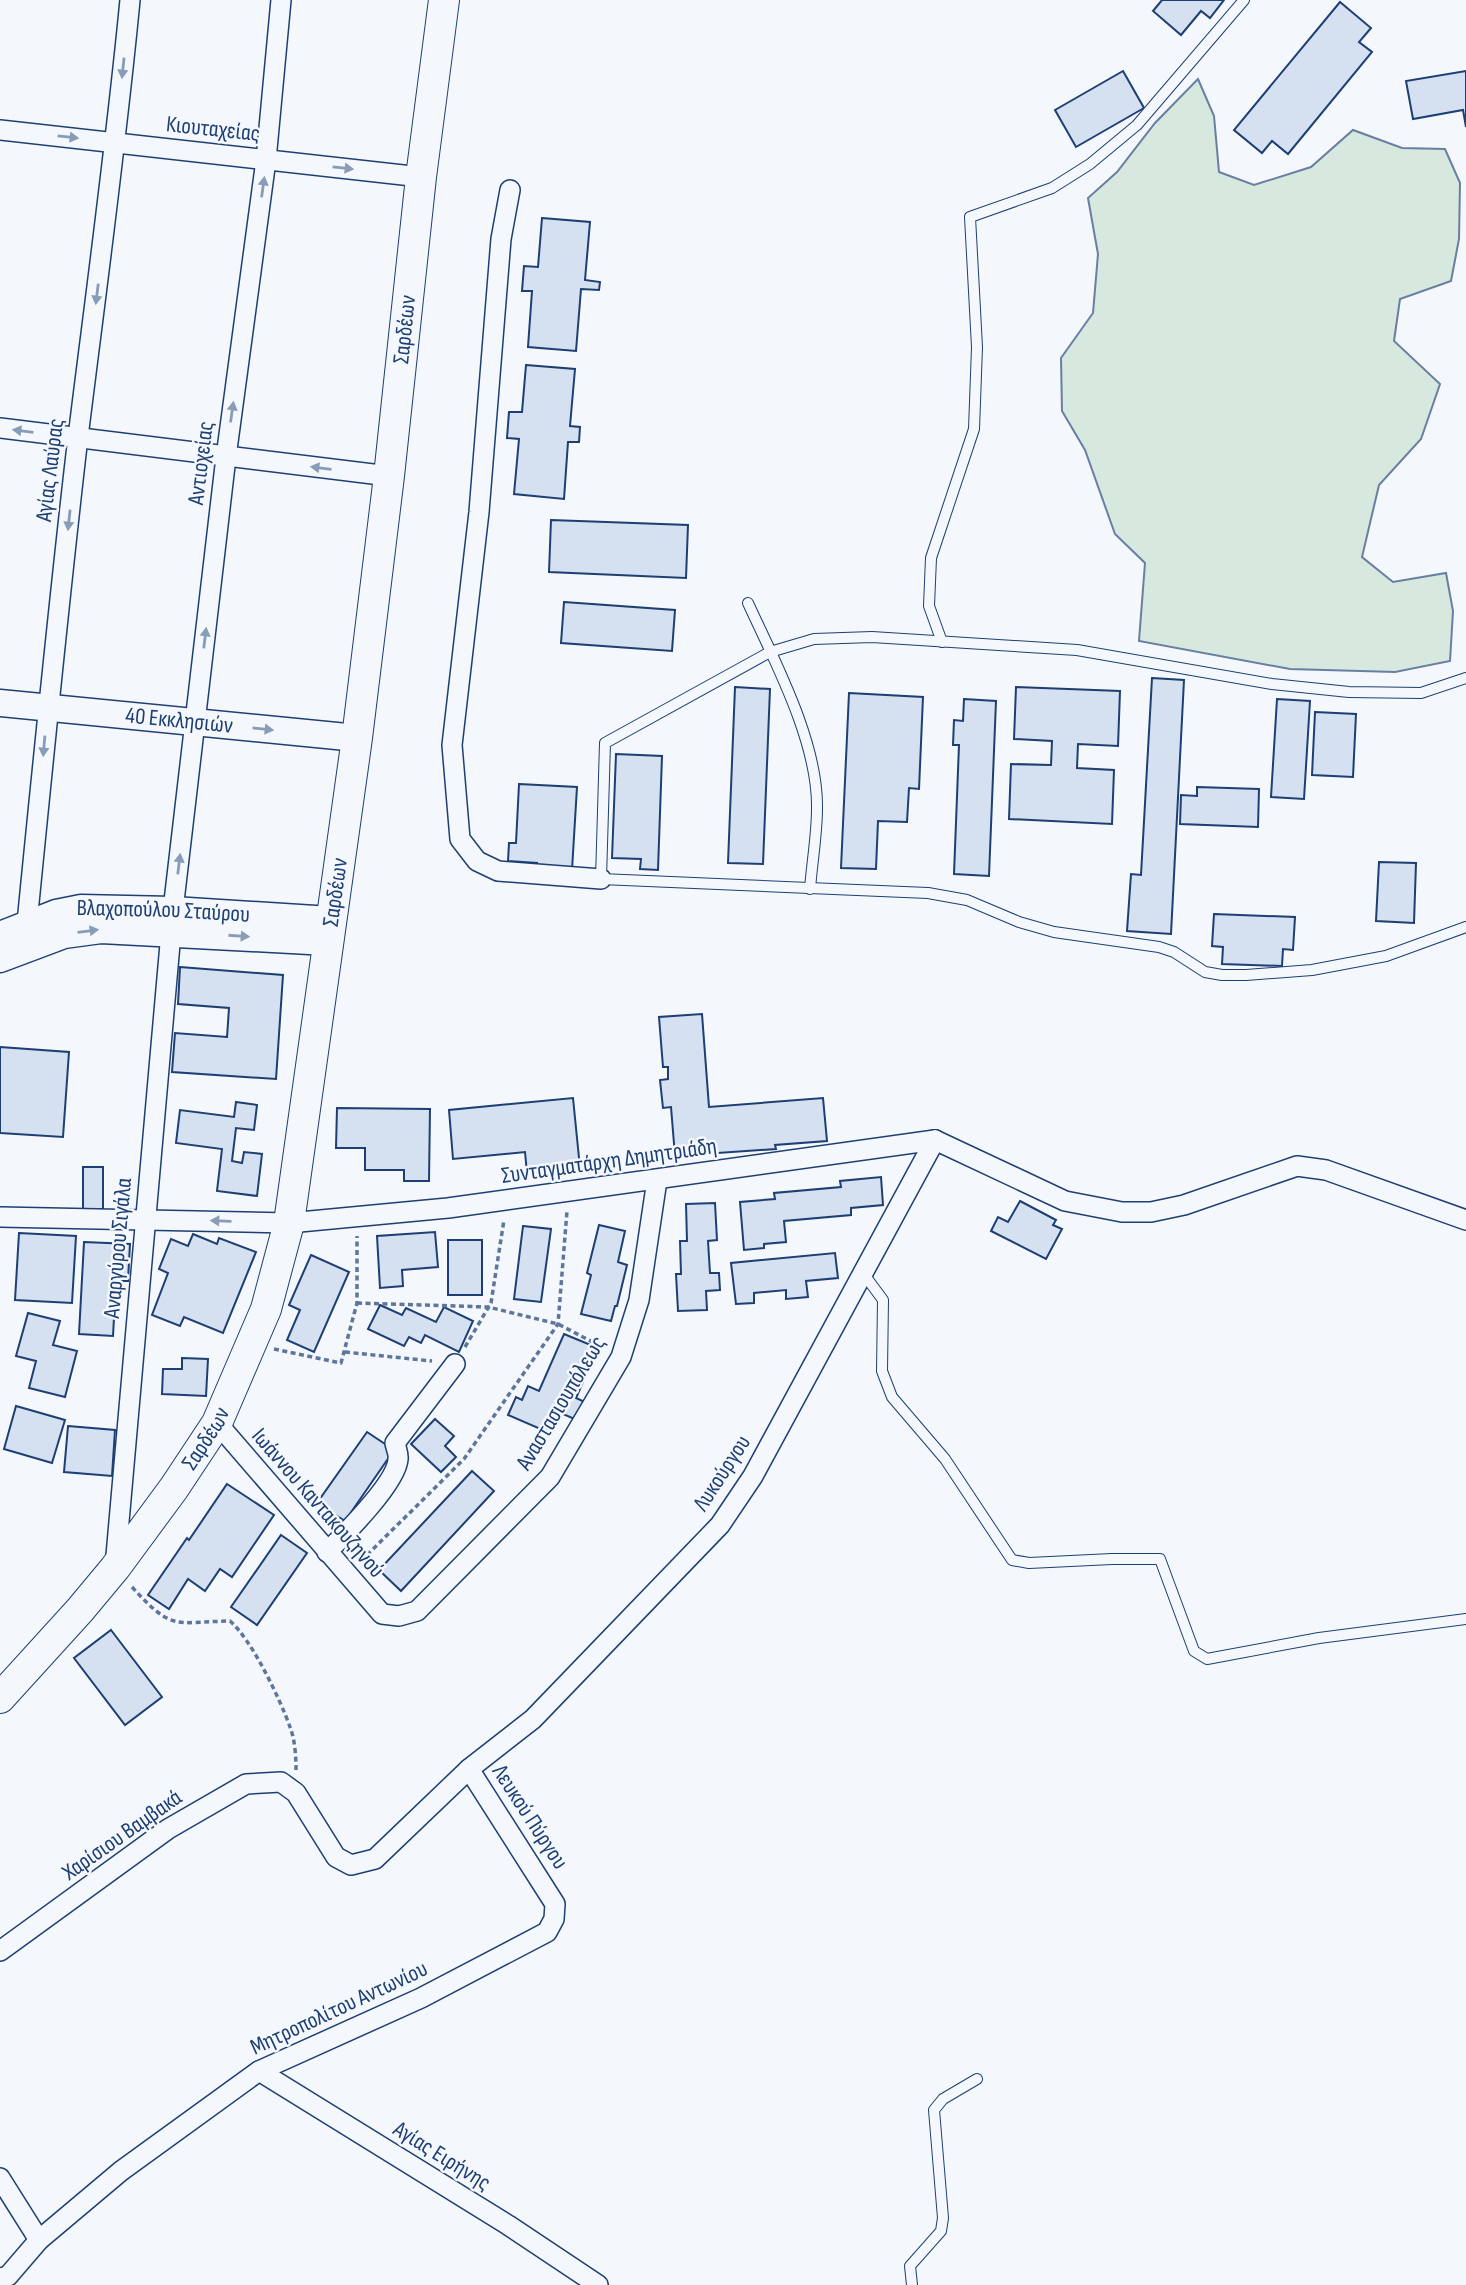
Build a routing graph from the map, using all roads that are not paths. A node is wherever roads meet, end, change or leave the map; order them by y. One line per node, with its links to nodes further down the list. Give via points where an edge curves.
1 (130, 0): 6 (street, Αγίας Λαύρας, one-way to 6)
2 (281, 0): 7 (street, Αντιοχείας)
3 (444, 0): 8 (main road, Σαρδέων)
4 (1244, 0): 15 (lane, via 1138,125 1090,164 1052,188 970,217 977,346 974,429 931,558 929,606)
5 (0, 130): 6 (street, Κιουταχείας, one-way to 6)
6 (116, 143): 7 (street, Κιουταχείας); 11 (street, Αγίας Λαύρας, one-way to 11)
7 (267, 160): 8 (street, Κιουταχείας, one-way to 8); 12 (street, Αντιοχείας, one-way to 7)
8 (421, 177): 13 (main road, Σαρδέων)
9 (510, 190): 22 (street, via 501,239 479,512 452,745 460,839 477,861 498,871)
10 (0, 428): 11 (street, one-way to 10)
11 (78, 438): 12 (street); 19 (street, Αγίας Λαύρας, one-way to 19)
12 (226, 457): 13 (street, one-way to 12); 20 (street, Αντιοχείας, one-way to 12)
13 (389, 475): 21 (main road, Σαρδέων)
14 (748, 603): 16 (lane)
15 (942, 642): 16 (lane, via 814,639); 17 (lane, via 1077,650 1272,684 1349,692 1421,693)
16 (770, 652): 22 (lane, via 605,743); 23 (lane, via 811,761 817,806)
17 (1466, 678)
18 (0, 703): 19 (street, 40 Εκκλησιών)
19 (48, 708): 20 (street, 40 Εκκλησιών); 28 (street, Αγίας Λαύρας, one-way to 28)
20 (195, 722): 21 (street, 40 Εκκλησιών, one-way to 21); 24 (street, Αντιοχείας, one-way to 20)
21 (357, 738): 26 (main road, Σαρδέων)
22 (601, 879): 23 (lane)
23 (810, 889): 25 (lane, via 928,893 967,900 1054,932 1159,947 1205,972 1222,975 1312,970 1374,958)
24 (172, 921): 26 (street, Βλαχοπούλου Σταύρου); 28 (street, Βλαχοπούλου Σταύρου, via 81,908); 33 (street, Αναργύρου Σιγάλα)
25 (1466, 927)
26 (330, 931): 35 (main road, Σαρδέων)
27 (0, 934): 28 (street, Βλαχοπούλου Σταύρου)
28 (31, 934): 29 (street, Βλαχοπούλου Σταύρου)
29 (0, 959)
30 (935, 1140): 31 (street, Συνταγματάρχη Δημητριάδη); 34 (street, via 1065,1201 1122,1212 1184,1205 1297,1166 1326,1170); 36 (street, Λυκούργου)
31 (657, 1180): 35 (street, Συνταγματάρχη Δημητριάδη); 41 (street, Αναστασιουπόλεως, via 639,1300 621,1357 550,1477 417,1611)
32 (0, 1217): 33 (street, Συνταγματάρχη Δημητριάδη)
33 (145, 1218): 35 (street, Συνταγματάρχη Δημητριάδη, one-way to 33); 40 (street, Αναργύρου Σιγάλα)
34 (1466, 1220)
35 (289, 1223): 38 (main road, Σαρδέων, via 273,1288)
36 (863, 1273): 42 (lane, via 883,1300 882,1371 892,1396 945,1460 1012,1560 1160,1559 1195,1651 1208,1659 1318,1638); 44 (street, Λυκούργου, via 753,1476 720,1525 534,1718)
37 (455, 1364): 39 (street, via 395,1443 398,1460 389,1481)
38 (217, 1423): 39 (street, Ιωάννου Καντακουζηνού); 40 (main road, Σαρδέων)
39 (327, 1552): 41 (street, Ιωάννου Καντακουζηνού)
40 (115, 1568): 43 (main road, Σαρδέων)
41 (382, 1614)
42 (1466, 1619)
43 (0, 1698)
44 (469, 1769): 45 (street, Λυκούργου, via 375,1859 351,1864 336,1857); 46 (street, Λευκού Πύργου)
45 (289, 1787): 47 (street, Χαρίσιου Βαμβακά, via 246,1784 168,1829)
46 (550, 1891): 48 (street, Μητροπολίτου Αντωνίου, via 554,1919 547,1932 535,1940)
47 (0, 1951)
48 (259, 2071): 51 (street, Μητροπολίτου Αντωνίου, via 121,2171); 53 (street, Αγίας Ειρήνης)
49 (977, 2079): 54 (lane, via 943,2099 934,2110 943,2218 941,2231 910,2266)
50 (0, 2178): 51 (street)
51 (39, 2240): 52 (street, Μητροπολίτου Αντωνίου, via 8,2276)
52 (0, 2278)
53 (598, 2285)
54 (912, 2285)

